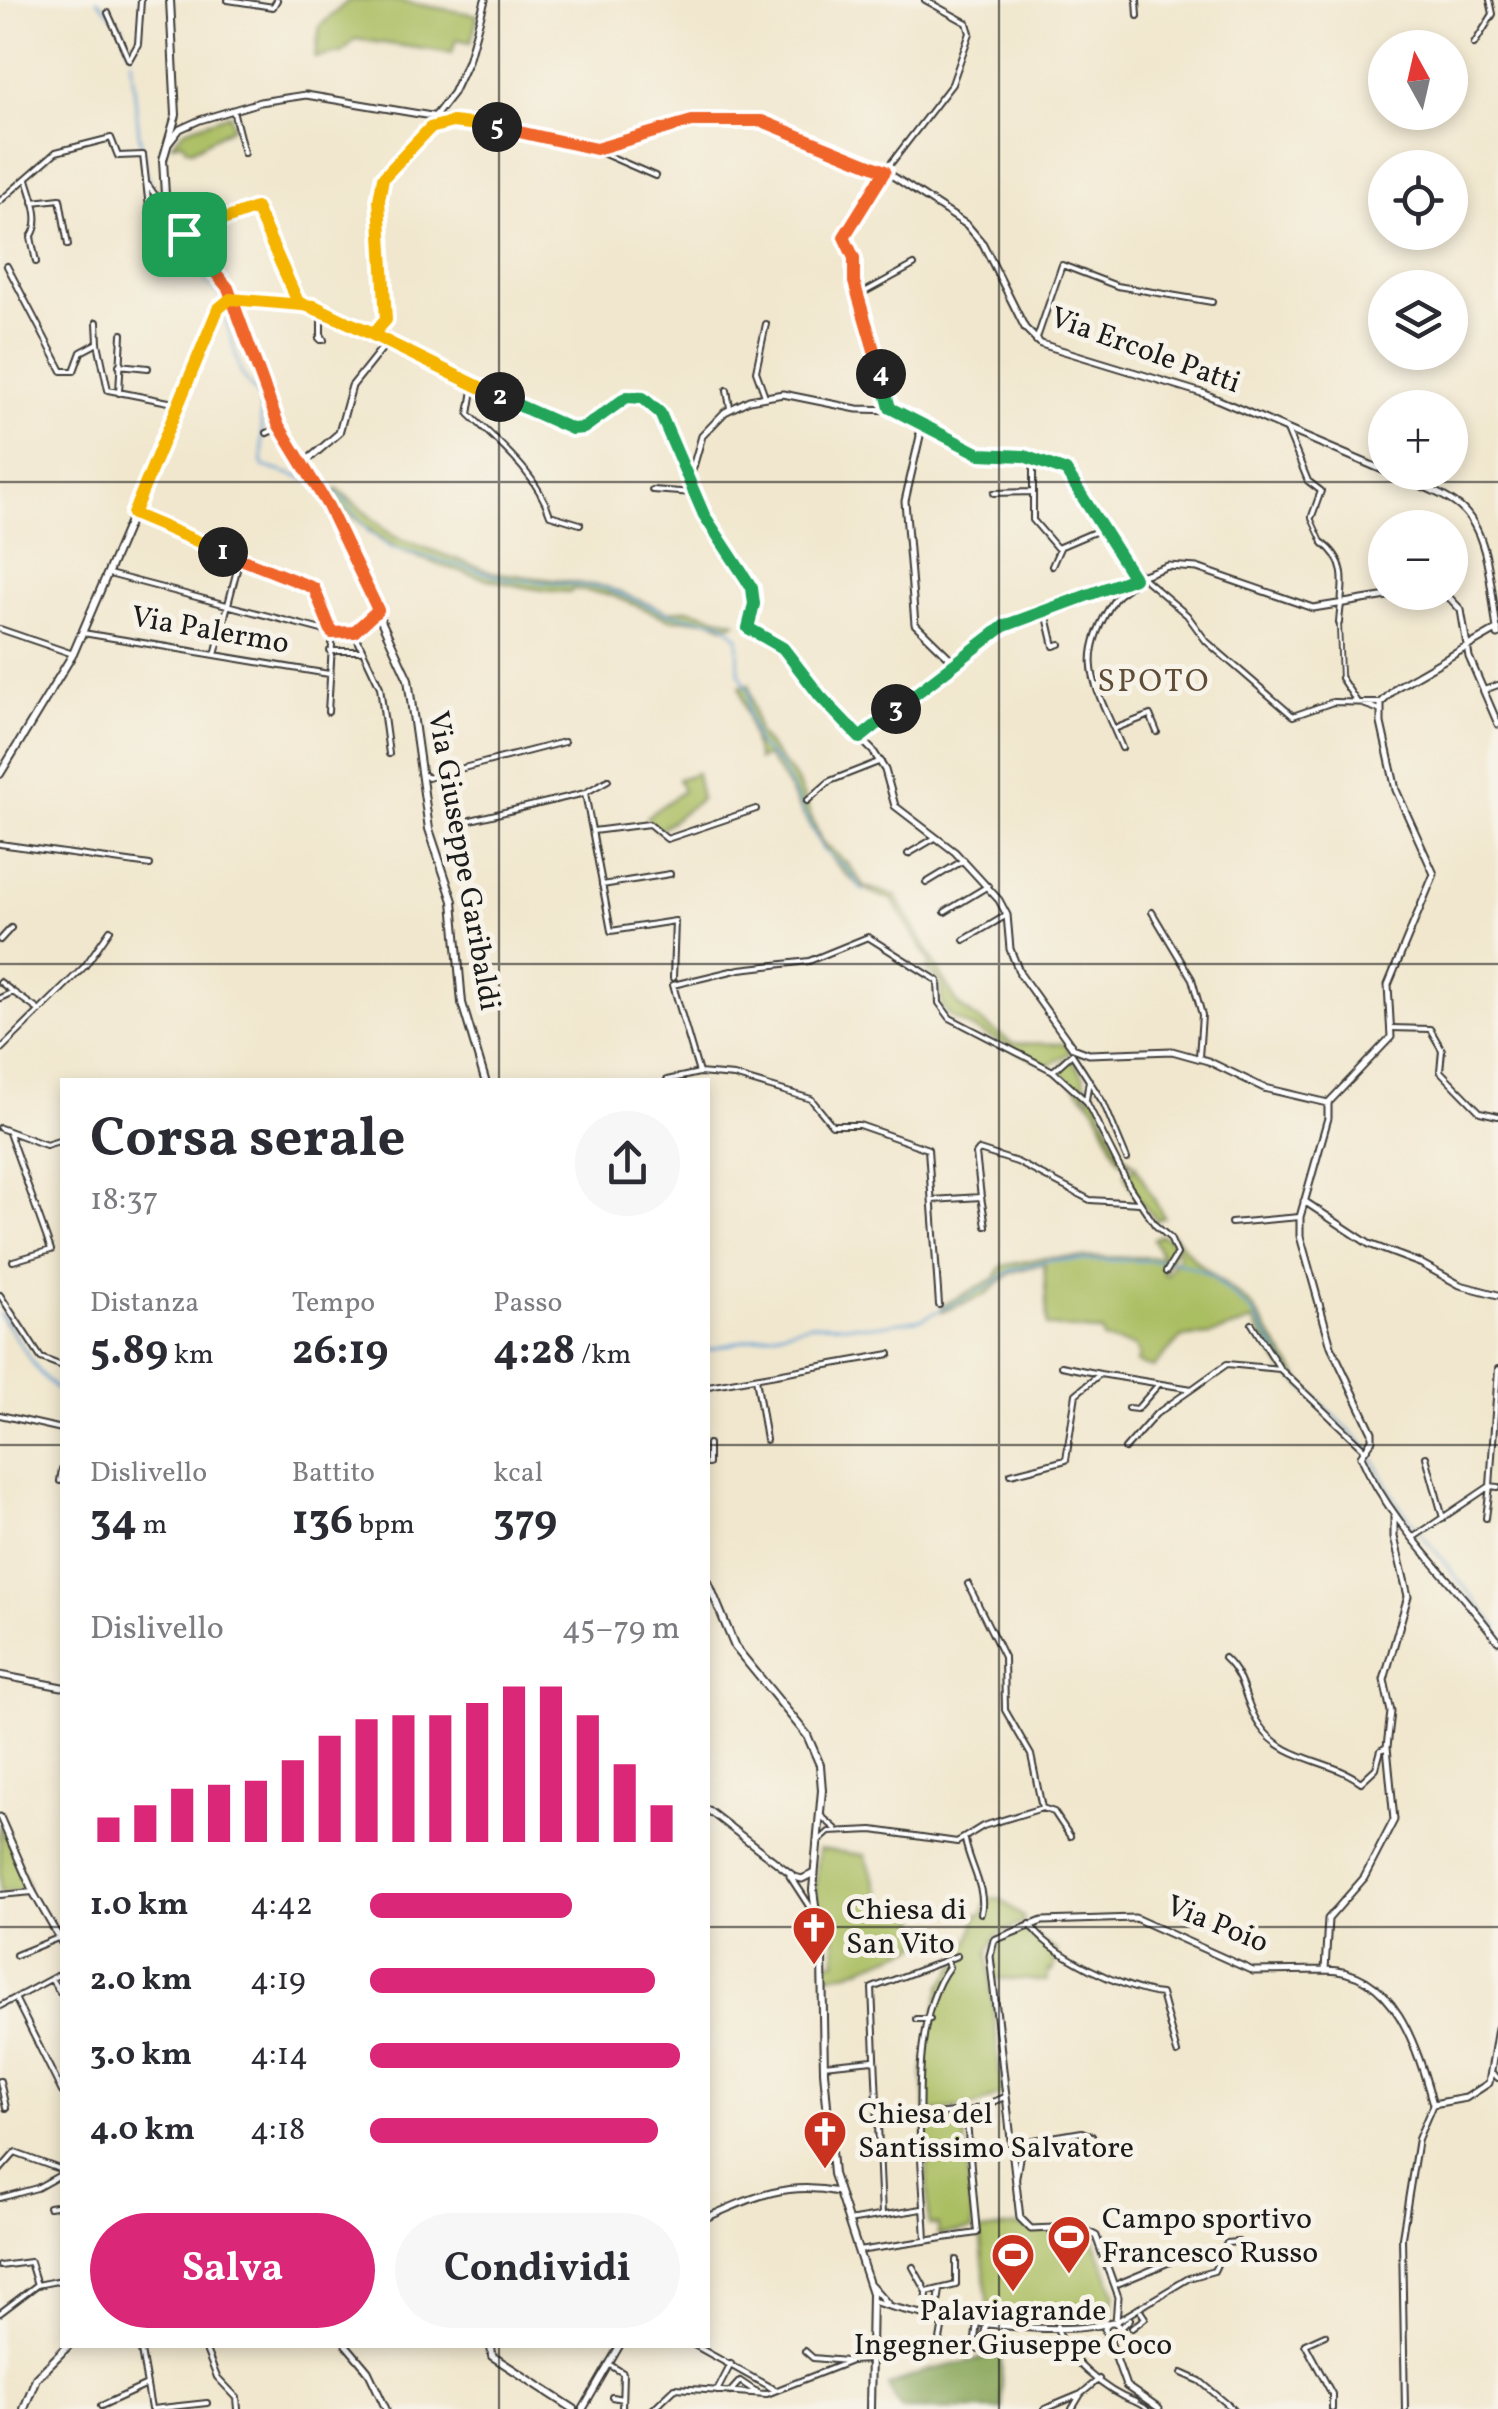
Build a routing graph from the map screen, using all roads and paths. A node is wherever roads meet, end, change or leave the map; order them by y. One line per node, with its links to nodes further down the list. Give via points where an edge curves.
1 (140, 0): 9 (street, via 138,44 129,60)
2 (170, 0): 16 (main road)
3 (228, 0): 4 (street, via 274,7)
4 (277, 0)
5 (485, 0): 13 (street, via 468,61)
6 (925, 0): 21 (street, via 967,23 970,33 952,84)
7 (1137, 0): 10 (street)
8 (1490, 0): 11 (street, via 1492,14)
9 (108, 13)
10 (1138, 16)
11 (1474, 44)
12 (233, 110): 14 (street, Via Ercole Patti, via 306,95); 16 (street, Via Ercole Patti); 20 (street)
13 (442, 110): 14 (street); 15 (street)
14 (434, 119): 15 (street, Via Ercole Patti); 18 (street)
15 (455, 121): 17 (street, Via Ercole Patti)
16 (178, 122): 27 (main road, via 167,145)
17 (463, 122): 18 (street); 19 (street, Via Ercole Patti)
18 (422, 133): 42 (street, via 379,188)
19 (593, 149): 21 (street, Via Ercole Patti, via 692,121 762,121); 22 (street)
20 (244, 153)
21 (885, 171): 35 (street, via 844,237); 47 (street, Via Ercole Patti, via 972,230)
22 (655, 176)
23 (27, 179): 24 (street, via 59,150 110,138 118,156 143,155); 25 (street); 26 (street)
24 (146, 180): 27 (street); 28 (street)
25 (0, 201)
26 (33, 202): 30 (street, via 60,199); 31 (street)
27 (167, 202): 29 (main road, Via Giuseppe Garibaldi)
28 (152, 234)
29 (184, 234): 34 (main road, Via Giuseppe Garibaldi); 37 (street, via 256,208)
30 (68, 245)
31 (36, 262)
32 (914, 265): 35 (street)
33 (7, 266): 48 (street, via 62,370 74,372 80,352)
34 (228, 288): 36 (main road, Via Giuseppe Garibaldi); 39 (main road)
35 (861, 294): 59 (street)
36 (233, 298): 37 (street); 39 (main road); 60 (main road, Via Giuseppe Garibaldi)
37 (298, 302): 40 (street)
38 (1212, 302): 47 (street, via 1117,286 1062,266)
39 (220, 304): 57 (main road)
40 (321, 309): 45 (street); 46 (street)
41 (98, 322): 48 (street)
42 (385, 322): 45 (street); 49 (street)
43 (766, 324): 56 (street, via 756,371)
44 (122, 334): 51 (street)
45 (370, 334): 49 (street)
46 (321, 336)
47 (1036, 341): 61 (street, Via Ercole Patti, via 1205,394)
48 (98, 342): 55 (street, via 105,384)
49 (388, 343): 50 (street); 50 (street); 53 (street)
50 (380, 356): 65 (street, via 352,386 339,433)
51 (119, 364): 52 (street); 55 (street)
52 (148, 368)
53 (474, 384): 70 (street, via 572,429 638,396 660,413); 78 (street, via 469,414 529,470 550,515)
54 (727, 390): 58 (street)
55 (119, 392): 57 (street)
56 (765, 396): 58 (street); 59 (street)
57 (179, 404): 76 (main road)
58 (730, 408): 70 (street, via 699,440)
59 (890, 408): 62 (street, via 915,418)
60 (280, 427): 63 (street); 64 (main road, Via Giuseppe Garibaldi)
61 (1287, 429): 68 (street, Via Ercole Patti); 77 (street, via 1308,481 1321,491)
62 (922, 430): 66 (street, via 932,428 980,454); 104 (street, via 905,501 914,617)
63 (268, 432)
64 (297, 455): 65 (street); 67 (main road, Via Giuseppe Garibaldi)
65 (313, 456): 67 (street); 69 (street)
66 (1033, 459): 73 (street); 79 (street, via 1070,474)
67 (302, 464): 69 (main road, Via Giuseppe Garibaldi)
68 (1368, 464)
69 (312, 478): 90 (main road, Via Giuseppe Garibaldi)
70 (689, 481): 74 (street)
71 (652, 490): 74 (street)
72 (1426, 490): 95 (street, Via Ercole Patti, via 1470,517)
73 (1032, 492): 75 (street); 81 (street, via 1033,520)
74 (694, 493): 115 (street, via 752,588 748,628 783,648)
75 (994, 493)
76 (133, 514): 82 (street); 84 (main road)
77 (1312, 516): 80 (street)
78 (580, 524)
79 (1104, 528): 81 (street); 85 (street)
80 (1323, 543): 88 (street, via 1340,558)
81 (1060, 548): 83 (street)
82 (240, 558): 87 (street); 94 (street, via 314,588)
83 (1052, 566)
84 (108, 574): 87 (street); 97 (main road)
85 (1134, 574): 88 (street, via 1191,566 1305,607); 89 (street); 109 (street, via 1293,716 1333,702); 113 (street, via 1092,640 1090,670)
86 (1368, 600): 88 (street)
87 (228, 605): 94 (street); 103 (street)
88 (1342, 605): 92 (street)
89 (1045, 608): 98 (street, via 1054,646); 104 (street, via 1004,626)
90 (378, 610): 96 (street); 118 (main road, Via Giuseppe Garibaldi, via 410,688)
91 (1461, 610): 99 (street)
92 (1339, 623): 106 (street)
93 (0, 630): 102 (street)
94 (331, 631): 96 (street); 101 (street)
95 (1498, 631): 99 (street)
96 (355, 632): 100 (street)
97 (83, 633): 102 (main road); 103 (street, Via Palermo)
98 (1060, 644)
99 (1467, 646): 108 (street); 110 (street, via 1397,687)
100 (363, 652): 101 (street); 119 (street, via 380,687)
101 (330, 653): 105 (street)
102 (74, 654): 122 (main road)
103 (215, 655): 105 (street, Via Palermo)
104 (955, 663): 115 (street)
105 (329, 674): 111 (street)
106 (1342, 678): 109 (street)
107 (1498, 685): 108 (street)
108 (1483, 690): 112 (street)
109 (1358, 702): 110 (street)
110 (1380, 706): 149 (street, via 1396,790 1434,868 1388,985)
111 (328, 712)
112 (1498, 724)
113 (1114, 729): 114 (street, via 1150,715); 117 (street)
114 (1157, 732)
115 (860, 738): 120 (street)
116 (564, 742): 121 (street)
117 (1122, 748)
118 (417, 753): 121 (street, via 425,778); 157 (main road, Via Giuseppe Garibaldi, via 429,829 453,900 462,1003)
119 (389, 754)
120 (881, 761): 125 (street, via 830,780); 128 (street, via 895,806)
121 (448, 772): 124 (street, via 458,823)
122 (0, 774)
123 (608, 780): 124 (street)
124 (585, 793): 127 (street)
125 (807, 801)
126 (756, 809): 127 (street, via 667,839 649,824)
127 (593, 832): 135 (street)
128 (935, 838): 130 (street); 131 (street)
129 (0, 844): 132 (street)
130 (908, 854)
131 (964, 860): 134 (street); 136 (street)
132 (150, 865)
133 (670, 874): 135 (street)
134 (926, 883)
135 (602, 886): 144 (street, via 612,932 675,921)
136 (988, 886): 137 (street); 139 (street)
137 (944, 912)
138 (1152, 912): 153 (street, via 1192,978 1202,1015)
139 (1007, 915): 143 (street); 152 (street, via 1020,974)
140 (11, 928): 142 (street)
141 (110, 930): 148 (street, via 84,966)
142 (0, 940)
143 (964, 940)
144 (673, 978)
145 (0, 982): 146 (street)
146 (13, 992): 147 (street); 148 (street)
147 (0, 998)
148 (36, 1009): 151 (street)
149 (1391, 1028): 161 (street, via 1384,1049); 162 (street, via 1430,1030 1442,1050 1440,1070 1480,1112)
150 (1000, 1049): 154 (street)
151 (0, 1050)
152 (1074, 1052): 153 (street, via 1164,1050); 155 (street); 159 (street)
153 (1198, 1057): 161 (street, via 1264,1088)
154 (1024, 1058): 155 (street); 156 (street, via 950,1018 939,1002 938,981 863,937 809,961 675,984)
155 (1053, 1071): 160 (street)
156 (699, 1073): 158 (street); 168 (street, via 720,1072 802,1096 832,1124 859,1125 924,1146)
157 (483, 1078)
158 (676, 1078)
159 (1088, 1080): 160 (street); 166 (street)
160 (1086, 1101): 170 (street)
161 (1328, 1103): 169 (street)
162 (1498, 1116)
163 (0, 1128): 164 (street)
164 (9, 1133): 165 (street, via 46,1144); 174 (street, via 51,1250)
165 (60, 1140)
166 (1127, 1159)
167 (981, 1197): 168 (street); 170 (street, via 979,1150 1090,1200); 173 (street)
168 (932, 1200): 178 (street)
169 (1304, 1201): 171 (street); 177 (street, via 1369,1244)
170 (1139, 1202): 175 (street, via 1176,1249)
171 (1300, 1217): 172 (street); 194 (street, via 1301,1245 1331,1346 1370,1428)
172 (1231, 1223)
173 (986, 1226)
174 (13, 1261)
175 (1166, 1272)
176 (0, 1295): 181 (street, via 41,1358)
177 (1498, 1295)
178 (939, 1305)
179 (1252, 1324): 183 (street)
180 (890, 1354): 186 (street)
181 (60, 1365)
182 (1061, 1366): 185 (street)
183 (1280, 1368): 189 (street, via 1222,1366); 194 (street)
184 (1498, 1369): 198 (street)
185 (1100, 1374): 187 (street); 197 (street, via 1076,1392 1066,1460)
186 (756, 1378): 188 (street); 193 (street)
187 (1159, 1384): 189 (street); 190 (street, via 1136,1409)
188 (710, 1386)
189 (1192, 1389): 195 (street, via 1156,1414)
190 (1128, 1408)
191 (0, 1416): 192 (street)
192 (60, 1430)
193 (766, 1440)
194 (1366, 1447): 200 (street, via 1363,1462)
195 (1124, 1449)
196 (1426, 1458): 201 (street)
197 (1011, 1474)
198 (1490, 1486): 199 (street); 201 (street); 202 (street)
199 (1498, 1486)
200 (1394, 1516): 203 (street); 210 (street, via 1408,1596 1384,1680 1391,1712)
201 (1444, 1518): 203 (street)
202 (1486, 1518)
203 (1414, 1537): 206 (street)
204 (968, 1584): 211 (street, via 1004,1657 1006,1710 1030,1755)
205 (710, 1587): 214 (main road, via 738,1652 816,1748)
206 (1498, 1641)
207 (1224, 1658): 210 (street, via 1243,1681 1258,1724 1290,1754 1362,1782)
208 (0, 1675): 209 (street)
209 (60, 1687)
210 (1387, 1747): 234 (street, via 1393,1825 1364,1878 1328,1919)
211 (1042, 1808): 217 (street, via 1054,1812); 218 (street, via 983,1826)
212 (710, 1812): 220 (street)
213 (0, 1817): 225 (street)
214 (823, 1825): 215 (street); 216 (street); 219 (main road)
215 (846, 1830): 216 (street); 218 (street)
216 (829, 1832): 219 (street)
217 (1070, 1836)
218 (965, 1840): 227 (street, via 983,1894)
219 (816, 1846): 221 (main road)
220 (785, 1870): 222 (street); 223 (street)
221 (814, 1873): 222 (street); 224 (main road)
222 (802, 1879): 224 (street)
223 (801, 1890): 224 (street); 228 (street)
224 (813, 1890): 228 (main road)
225 (33, 1892): 226 (street); 230 (street)
226 (0, 1895)
227 (981, 1912)
228 (817, 1920): 245 (main road)
229 (1030, 1924): 234 (street, Via Poio, via 1135,1918 1253,1971); 243 (street, via 1058,1949 1128,1989 1161,1994); 249 (street, via 1000,1934 990,1952)
230 (60, 1940): 231 (street)
231 (16, 1955)
232 (957, 1956): 233 (street)
233 (947, 1960): 241 (street); 244 (street, via 872,1988)
234 (1325, 1970): 250 (street, via 1350,1972 1394,2005)
235 (60, 1975): 236 (street)
236 (51, 1979): 237 (street); 238 (street)
237 (60, 1992)
238 (15, 1998): 239 (street); 248 (street)
239 (0, 2006)
240 (916, 2019): 241 (street)
241 (930, 2019): 253 (street, via 918,2071)
242 (1498, 2028): 246 (street)
243 (1176, 2053)
244 (873, 2060): 245 (street); 254 (street)
245 (824, 2065): 260 (main road)
246 (1496, 2076): 250 (street, via 1472,2096)
247 (0, 2081): 251 (street)
248 (60, 2088)
249 (1005, 2097): 252 (street); 259 (street)
250 (1432, 2104): 339 (street, via 1418,2139 1401,2244)
251 (6, 2108)
252 (966, 2111): 253 (street); 268 (street, via 977,2234)
253 (920, 2116): 254 (street); 264 (street)
254 (878, 2120): 266 (street)
255 (1092, 2136): 259 (street, via 1022,2142)
256 (0, 2170): 257 (street, via 15,2153)
257 (60, 2171)
258 (60, 2173): 261 (street)
259 (1016, 2180): 278 (street, via 1025,2225 1092,2232)
260 (838, 2192): 265 (street, via 770,2190); 267 (main road)
261 (0, 2198)
262 (60, 2205): 263 (street)
263 (50, 2207)
264 (924, 2209): 266 (street); 268 (street)
265 (710, 2215)
266 (882, 2215): 267 (street)
267 (848, 2221): 270 (main road)
268 (926, 2241): 270 (street)
269 (1238, 2242): 285 (street, via 1227,2244 1214,2270 1190,2278)
270 (858, 2251): 277 (main road)
271 (956, 2260): 279 (street, via 956,2285)
272 (1170, 2262): 278 (street)
273 (0, 2266): 276 (street, via 30,2262)
274 (913, 2267): 280 (street)
275 (60, 2280): 276 (street)
276 (37, 2285): 286 (street)
277 (870, 2285): 281 (main road); 282 (street)
278 (1114, 2285): 292 (street)
279 (940, 2290): 280 (street); 283 (street)
280 (928, 2292): 287 (street)
281 (873, 2301): 282 (street); 284 (main road)
282 (898, 2310): 284 (street); 287 (street)
283 (937, 2310)
284 (872, 2311): 306 (main road)
285 (1141, 2312): 292 (street); 294 (street, via 1145,2318)
286 (0, 2313)
287 (926, 2315): 288 (street)
288 (944, 2317): 289 (street); 297 (street)
289 (976, 2320): 290 (street); 290 (street, via 978,2335)
290 (988, 2322): 291 (street)
291 (1057, 2326): 293 (street); 312 (street, via 1062,2344)
292 (1114, 2326): 293 (street); 295 (street); 295 (street); 308 (street)
293 (1082, 2327): 295 (street)
294 (1132, 2328)
295 (1106, 2333): 308 (street)
296 (1326, 2335): 338 (street, via 1305,2344 1332,2394)
297 (940, 2340)
298 (66, 2348): 325 (main road, via 36,2378)
299 (141, 2348): 313 (street)
300 (205, 2348): 327 (street, via 216,2377 238,2398)
301 (349, 2348): 328 (street)
302 (489, 2348): 329 (main road)
303 (618, 2348): 310 (street)
304 (700, 2348): 309 (street)
305 (804, 2351): 307 (street)
306 (870, 2360): 307 (street); 333 (main road)
307 (851, 2361): 314 (street)
308 (1115, 2363): 336 (street, via 1130,2391)
309 (731, 2364): 314 (street); 315 (street)
310 (610, 2365): 320 (street, via 623,2375); 330 (street)
311 (1182, 2374): 337 (street)
312 (1099, 2379): 318 (street); 321 (street)
313 (148, 2385): 323 (street); 326 (street)
314 (775, 2390): 317 (street)
315 (717, 2392): 316 (street); 332 (street, via 675,2388)
316 (730, 2392): 317 (street); 317 (street, via 740,2381)
317 (758, 2393)
318 (1081, 2394): 324 (street); 334 (street)
319 (612, 2397): 320 (street)
320 (622, 2399): 331 (street)
321 (1135, 2402): 335 (street)
322 (207, 2403): 326 (street)
323 (101, 2406)
324 (1075, 2407)
325 (24, 2409)
326 (151, 2409)
327 (238, 2409)
328 (386, 2409)
329 (574, 2409)
330 (584, 2409)
331 (622, 2409)
332 (653, 2409)
333 (870, 2409)
334 (1045, 2409)
335 (1148, 2409)
336 (1159, 2409)
337 (1233, 2409)
338 (1332, 2409)
339 (1405, 2409)

